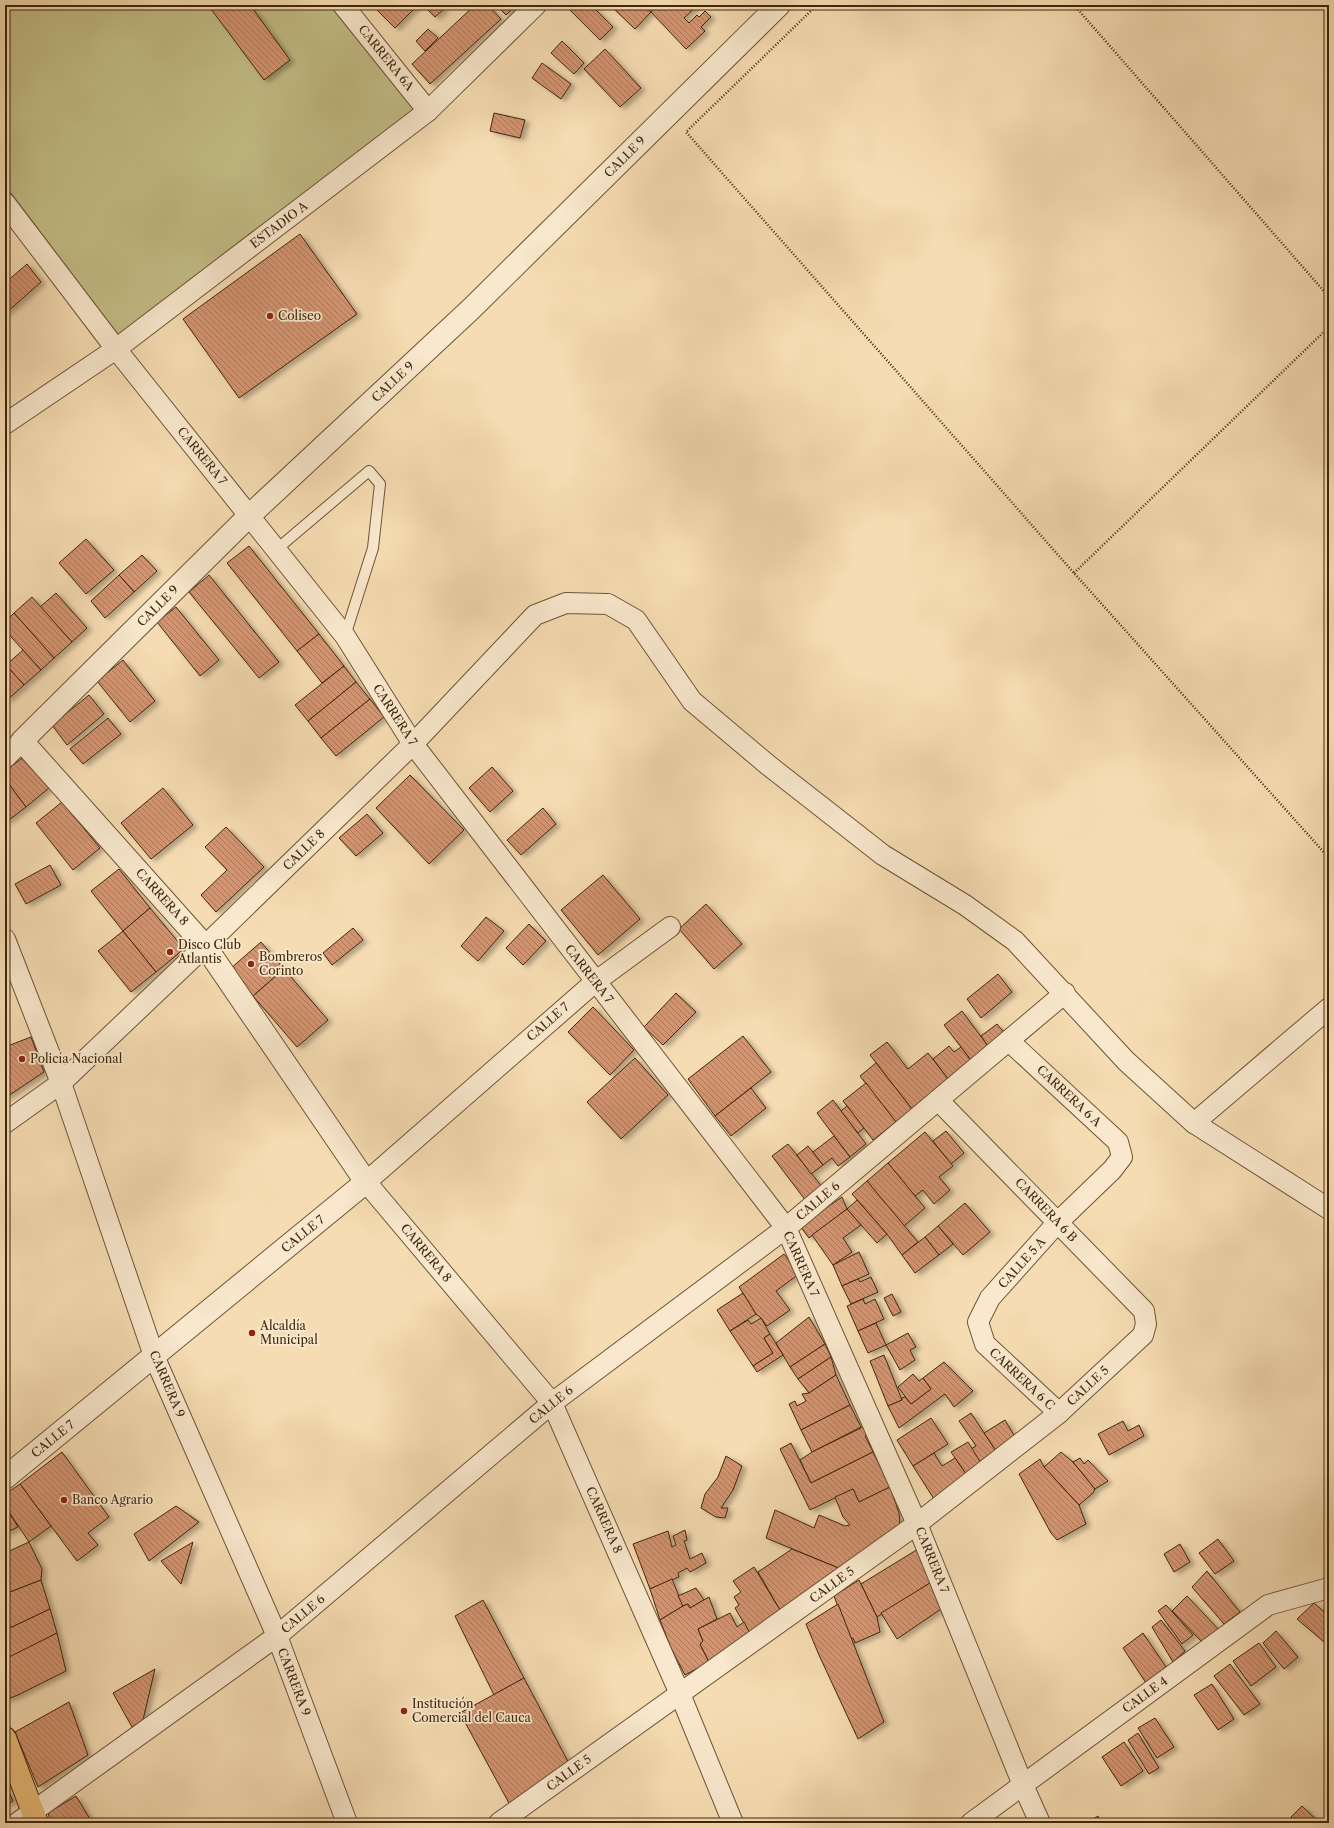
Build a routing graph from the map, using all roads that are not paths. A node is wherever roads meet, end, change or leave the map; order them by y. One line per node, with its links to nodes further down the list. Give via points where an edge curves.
1 (536, 5): 4 (street, ESTADIO A)
2 (779, 5): 8 (street, CALLE 9, via 471,309)
3 (350, 7): 4 (street, CARRERA 6A)
4 (428, 111): 6 (street, ESTADIO A)
5 (5, 203): 6 (street, CARRERA 7)
6 (116, 349): 7 (street, ESTADIO A); 8 (street, CARRERA 7)
7 (5, 424)
8 (250, 515): 9 (street, CARRERA 7); 11 (street, CALLE 9)
9 (276, 549): 10 (street, CARRERA 7); 10 (lane, via 369,470 380,484 373,548)
10 (345, 636): 12 (street, CARRERA 7)
11 (22, 741): 13 (street, CALLE 9); 16 (street, CARRERA 8)
12 (413, 744): 16 (street, CALLE 8); 17 (street, CARRERA 7); 18 (street, CALLE 8, via 535,616 566,603 608,604 636,620 692,701 768,765 883,855 965,905 1015,941)
13 (5, 758)
14 (670, 927): 17 (street, CALLE 7)
15 (5, 939): 21 (street, CARRERA 9)
16 (205, 946): 21 (street, CALLE 8); 26 (street, CARRERA 8)
17 (594, 982): 26 (street, CALLE 7); 29 (street, CARRERA 7)
18 (1065, 993): 20 (street, CALLE 6); 24 (street, via 1126,1061)
19 (1329, 1008): 24 (street)
20 (1009, 1040): 22 (street, CALLE 6); 25 (street, CARRERA 6 A, via 1118,1142)
21 (60, 1083): 23 (street, CALLE 8); 32 (street, CARRERA 9)
22 (938, 1100): 28 (street, CARRERA 6 B); 29 (street, CALLE 6)
23 (5, 1123)
24 (1194, 1124): 27 (street)
25 (1122, 1157): 28 (street, CALLE 5 A)
26 (366, 1182): 32 (street, CALLE 7); 33 (street, CARRERA 8)
27 (1329, 1209)
28 (1058, 1222): 30 (street, CALLE 5 A, via 990,1298); 31 (street, CARRERA 6 B, via 1144,1311)
29 (786, 1228): 33 (street, CALLE 6); 36 (street, CARRERA 7)
30 (978, 1322): 34 (street, CARRERA 6 C, via 985,1344)
31 (1146, 1324): 34 (street, CALLE 5, via 1143,1335)
32 (154, 1356): 35 (street, CALLE 7); 38 (street, CARRERA 9)
33 (552, 1403): 38 (street, CALLE 6); 39 (street, CARRERA 8)
34 (1058, 1413): 36 (street, CALLE 5)
35 (5, 1478)
36 (917, 1524): 39 (street, CALLE 5); 41 (street, CARRERA 7)
37 (1329, 1588): 41 (street, CALLE 4, via 1268,1605)
38 (277, 1636): 42 (street, CALLE 6); 43 (street, CARRERA 9)
39 (680, 1694): 44 (street, CALLE 5); 45 (street, CARRERA 8)
40 (5, 1738): 42 (main road)
41 (1023, 1785): 46 (street, CALLE 4); 47 (street, CARRERA 7)
42 (29, 1819)
43 (347, 1823)
44 (498, 1823)
45 (733, 1823)
46 (972, 1823)
47 (1040, 1823)

